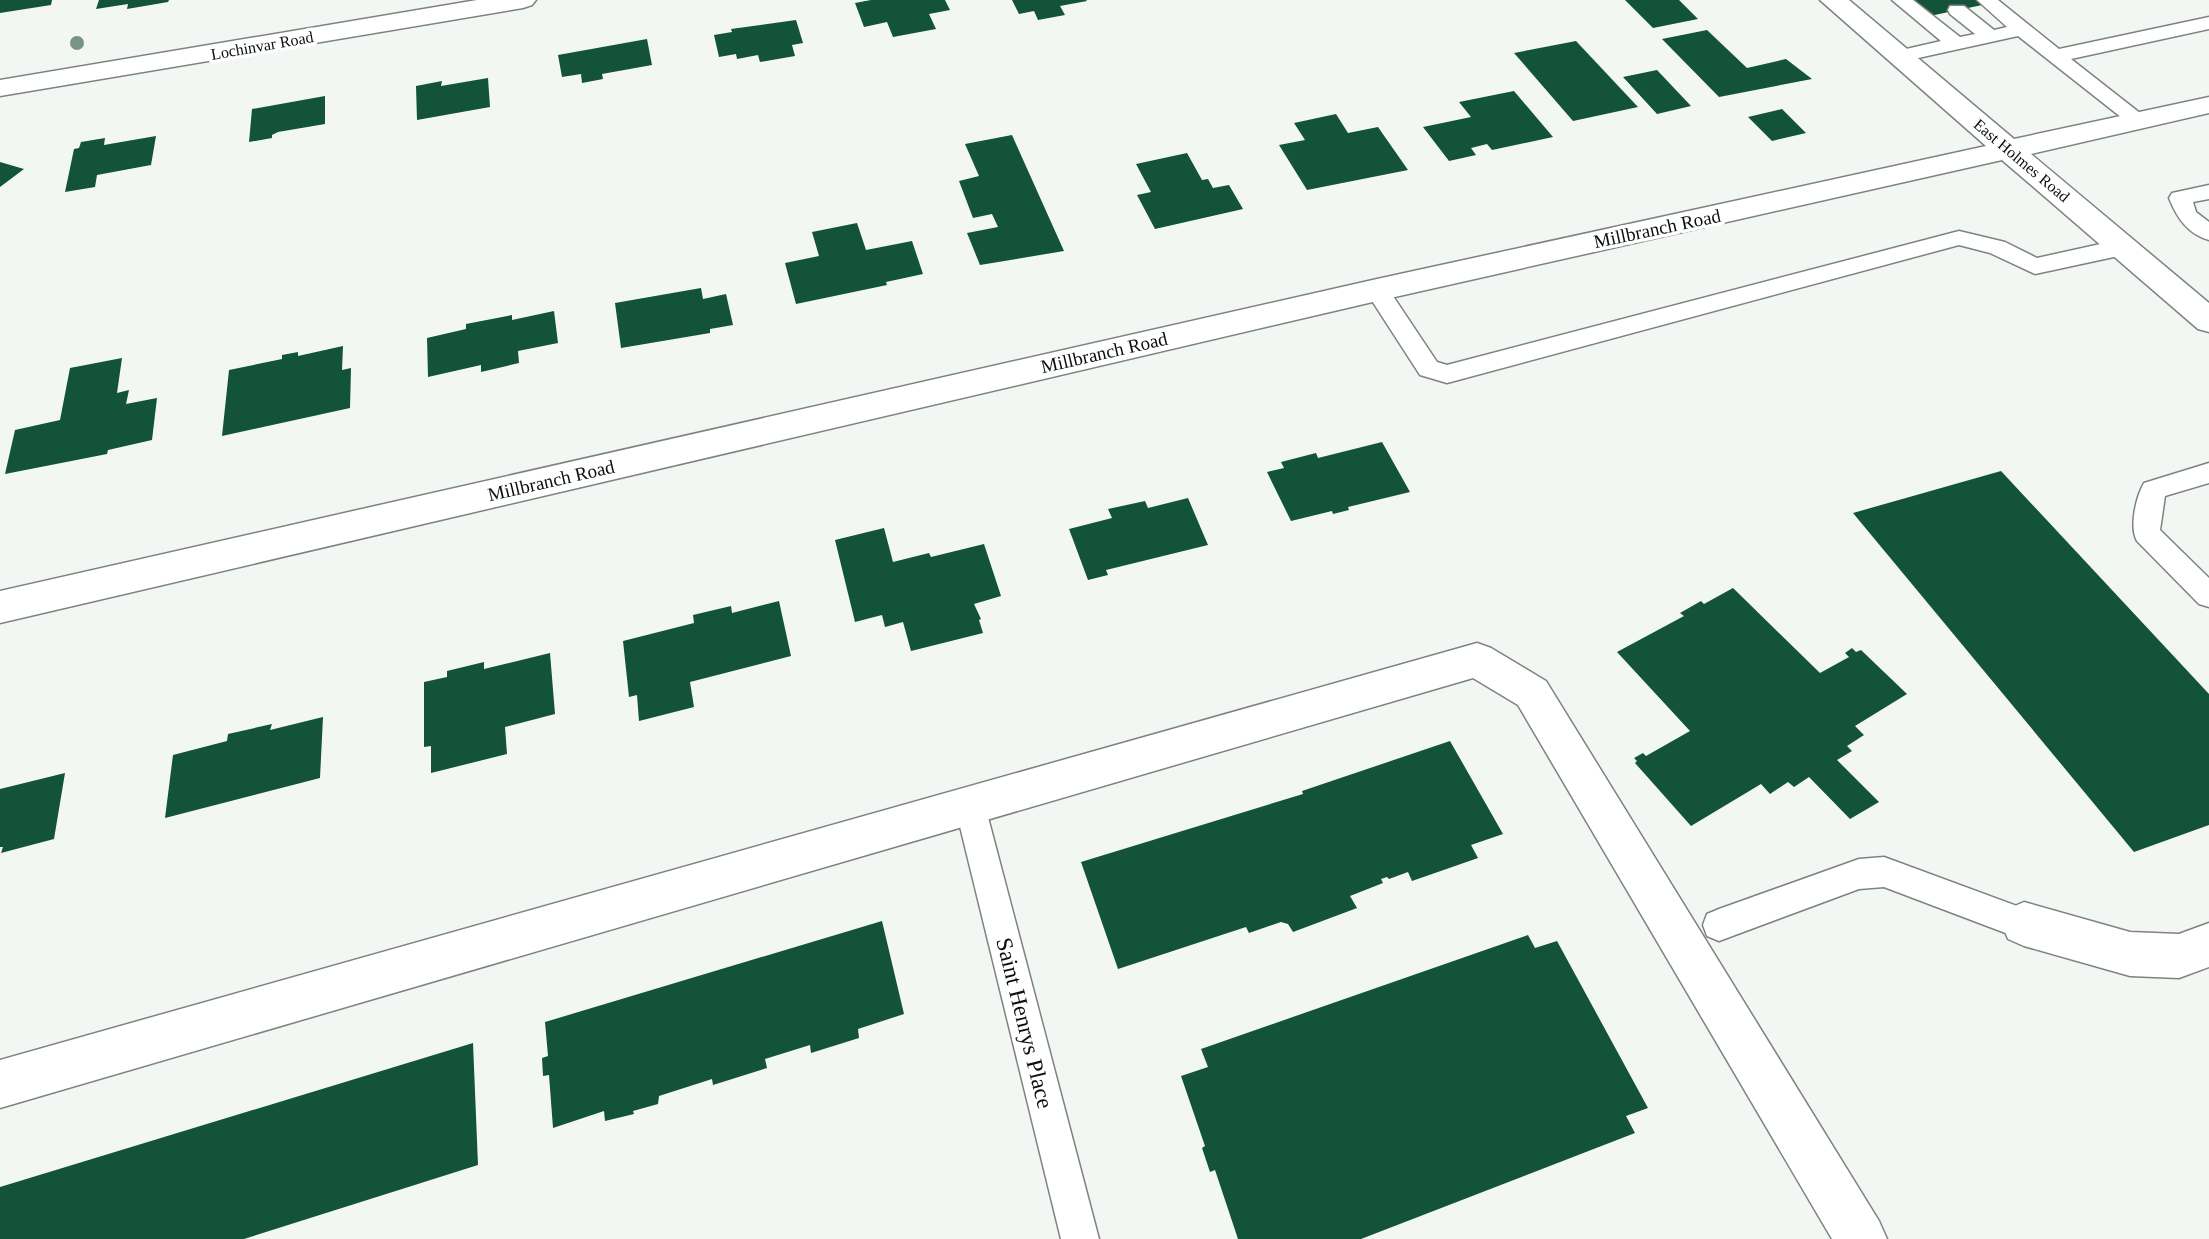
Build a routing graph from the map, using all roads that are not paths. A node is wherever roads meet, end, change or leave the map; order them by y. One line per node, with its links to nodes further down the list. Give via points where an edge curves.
1 (523, 0): 14 (main road, Lochinvar Road)
2 (1833, 0): 12 (main road, East Holmes Road)
3 (1901, 0): 10 (lane)
4 (1986, 0): 8 (lane)
5 (1957, 10): 9 (lane)
6 (2209, 23): 7 (lane)
7 (2185, 28): 11 (lane); 13 (lane)
8 (2022, 29): 9 (lane); 13 (lane)
9 (1990, 36): 10 (lane)
10 (1956, 44): 12 (lane)
11 (2209, 44)
12 (1900, 56): 17 (main road, East Holmes Road)
13 (2055, 56): 16 (lane)
14 (0, 88)
15 (2209, 105): 16 (main road, Millbranch Road)
16 (2138, 121): 17 (main road, Millbranch Road)
17 (2010, 149): 20 (main road, East Holmes Road); 21 (main road, Millbranch Road)
18 (2209, 192): 19 (lane, via 2180,198 2188,216)
19 (2209, 233)
20 (2123, 247): 21 (lane, via 2035,266 1997,247 1959,237 1447,374 1429,369); 22 (main road, East Holmes Road)
21 (1377, 289): 25 (main road, Millbranch Road)
22 (2209, 321)
23 (2209, 473): 24 (lane, via 2153,490 2146,533)
24 (2209, 596)
25 (0, 607)
26 (970, 806): 30 (main road); 31 (lane, Saint Henrys Place); 32 (main road, via 1477,660 1532,693)
27 (2024, 924): 28 (lane, via 1884,872 1860,874); 29 (main road, via 2130,954 2179,956)
28 (1719, 925)
29 (2209, 945)
30 (0, 1084)
31 (1080, 1239)
32 (1861, 1239)

